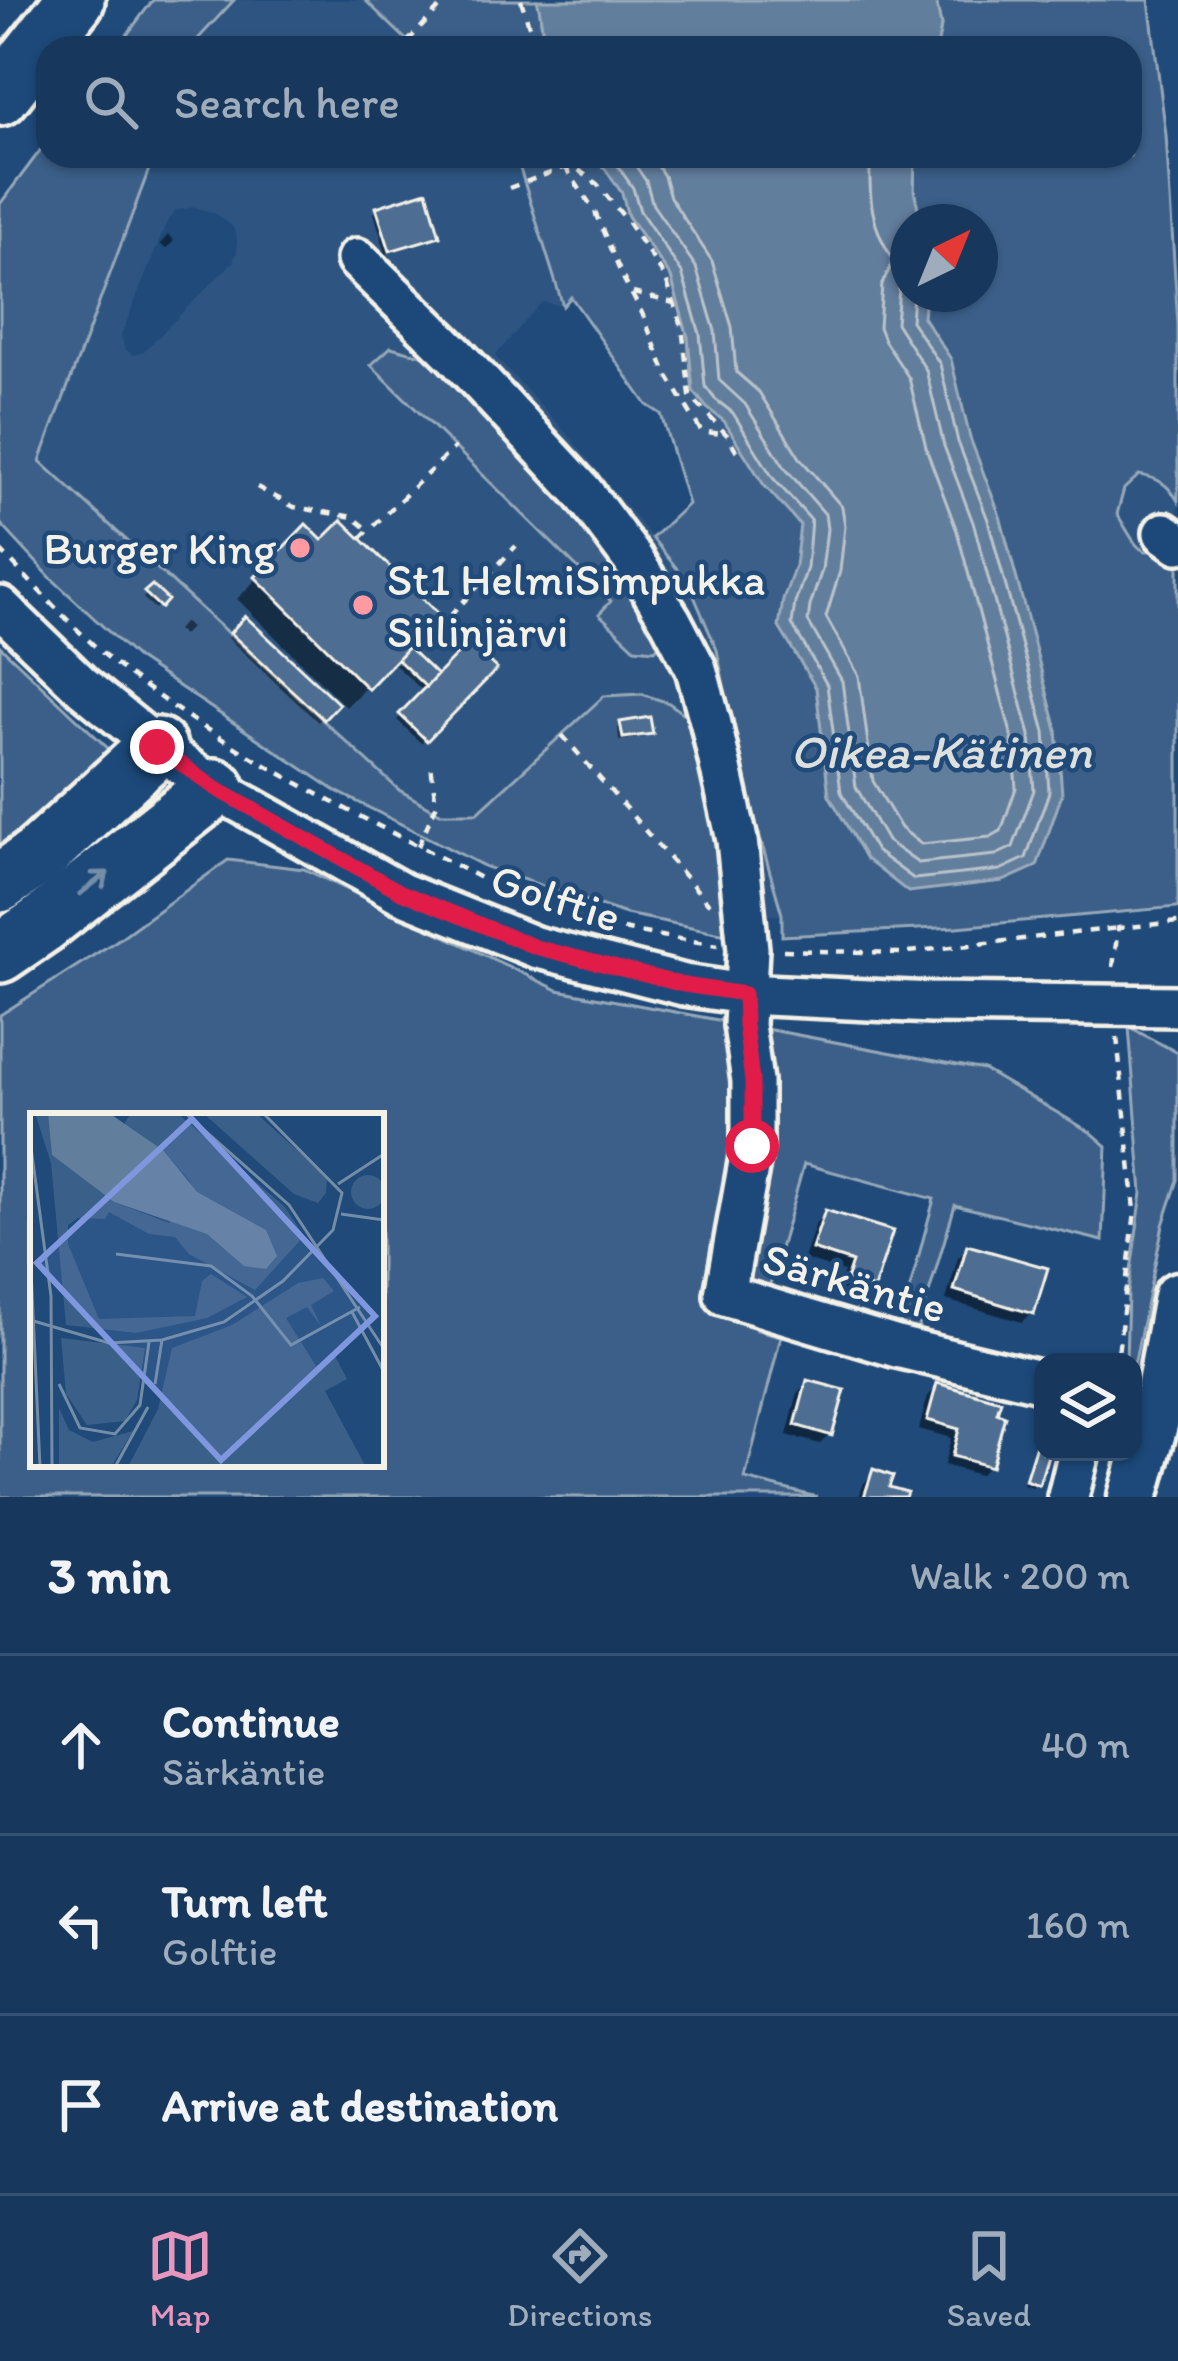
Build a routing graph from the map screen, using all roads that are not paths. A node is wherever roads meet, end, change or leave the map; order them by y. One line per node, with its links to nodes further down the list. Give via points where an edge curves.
1 (75, 0): 2 (highway)
2 (47, 36)
3 (36, 50): 4 (highway)
4 (0, 96)
5 (357, 259): 11 (street, via 582,491 671,621 696,669 737,839 748,949)
6 (0, 607): 7 (street, Golftie)
7 (157, 747): 8 (street, Golftie); 9 (highway)
8 (215, 788): 10 (highway, one-way to 8); 11 (street, Golftie, via 401,892 535,947)
9 (0, 883)
10 (0, 953)
11 (744, 994): 12 (street, Golftie); 14 (street, Särkäntie, via 752,1146 725,1295)
12 (1178, 1006)
13 (1178, 1297): 15 (main road)
14 (1034, 1380)
15 (1146, 1404): 18 (main road)
16 (1077, 1461): 17 (street)
17 (1068, 1497)
18 (1132, 1497)

